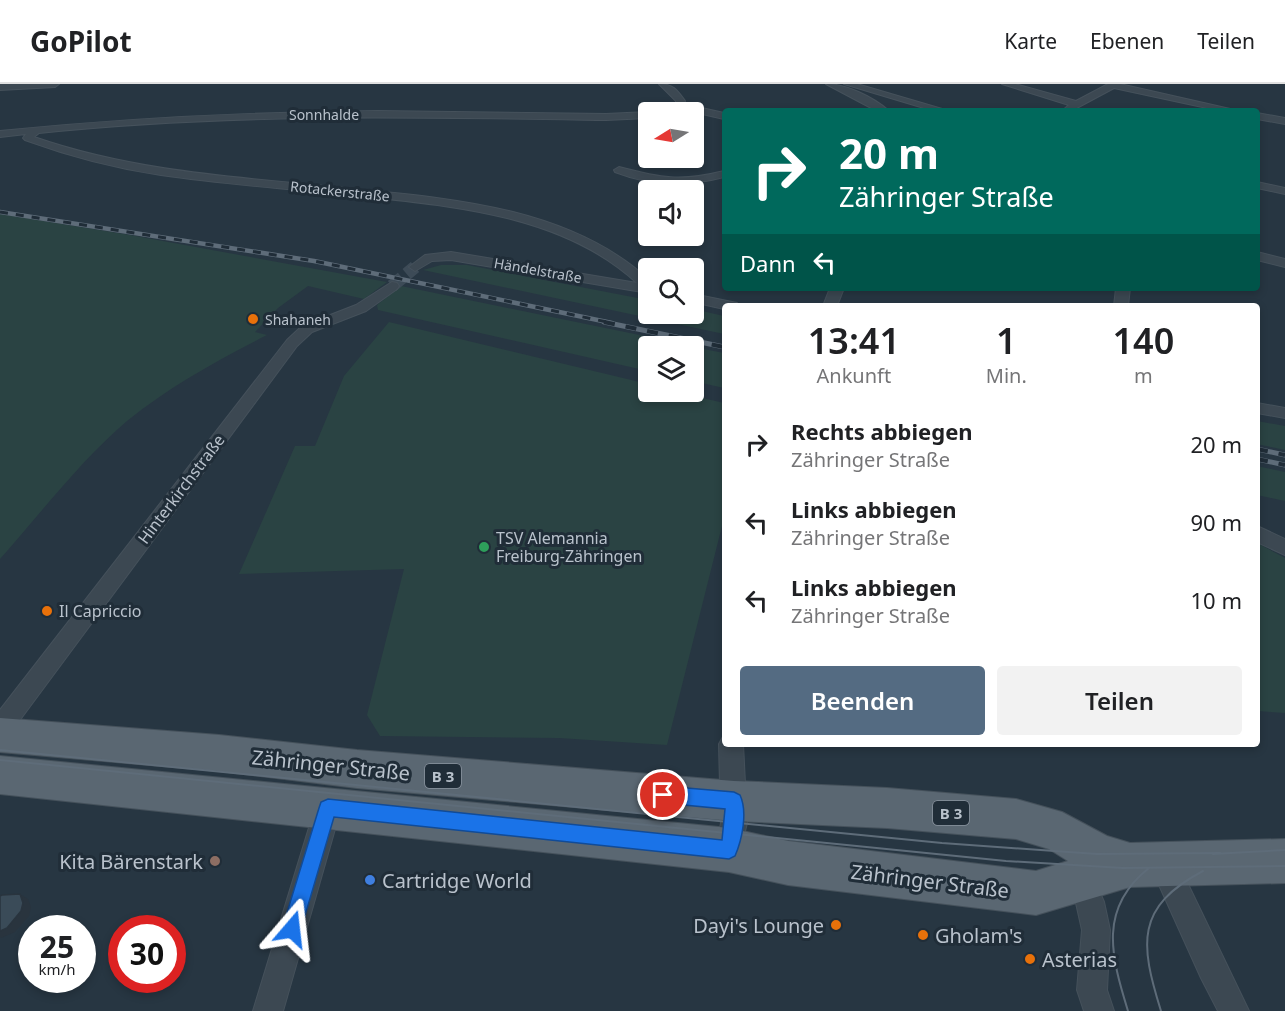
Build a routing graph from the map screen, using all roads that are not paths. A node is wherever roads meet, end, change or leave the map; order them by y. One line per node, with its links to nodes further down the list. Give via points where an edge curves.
1 (55, 84): 7 (street)
2 (663, 84): 14 (street, via 679,96 681,101 676,108)
3 (830, 84): 9 (street)
4 (848, 84): 10 (street)
5 (1006, 84): 8 (street)
6 (1113, 84): 8 (street); 12 (street)
7 (0, 87)
8 (1077, 104): 11 (street)
9 (879, 108)
10 (933, 108)
11 (1070, 108)
12 (1221, 108)
13 (638, 115): 17 (street, Sonnhalde, via 292,114 188,117)
14 (722, 116)
15 (1260, 117): 16 (street)
16 (1285, 121)
17 (36, 130): 18 (street, Sonnhalde); 26 (street, Rotackerstraße, via 28,138 117,165 434,201 513,216 607,252 625,262)
18 (0, 134)
19 (620, 170): 20 (street, via 648,181 700,181)
20 (722, 175)
21 (1260, 186): 22 (street)
22 (1285, 191)
23 (1260, 257): 24 (street)
24 (1285, 263)
25 (415, 267): 28 (street, Händelstraße, via 429,258 451,255)
26 (638, 276)
27 (392, 285): 35 (street, Hinterkirchstraße, via 361,308 307,329 292,343)
28 (638, 285)
29 (704, 300): 30 (street)
30 (722, 304)
31 (1260, 409): 32 (street)
32 (1285, 413)
33 (1260, 535): 34 (street)
34 (1285, 548)
35 (0, 728)
36 (0, 735): 39 (main road, Zähringer Straße / B 3)
37 (731, 747): 39 (street)
38 (0, 775): 40 (main road, Zähringer Straße)
39 (734, 801): 41 (main road, Zähringer Straße / B 3, via 1016,819); 42 (street)
40 (328, 808): 42 (main road, Zähringer Straße); 46 (street)
41 (1062, 833): 44 (main road, Zähringer Straße / B 3, via 1097,854); 45 (street)
42 (729, 850): 45 (main road, Zähringer Straße, via 788,863 1008,891 1036,893)
43 (1285, 861): 44 (main road, Zähringer Straße / B 3)
44 (1147, 865): 45 (main road, Zähringer Straße); 48 (street)
45 (1081, 881): 47 (street, via 1096,930 1092,990)
46 (268, 1011)
47 (1099, 1011)
48 (1234, 1011)

